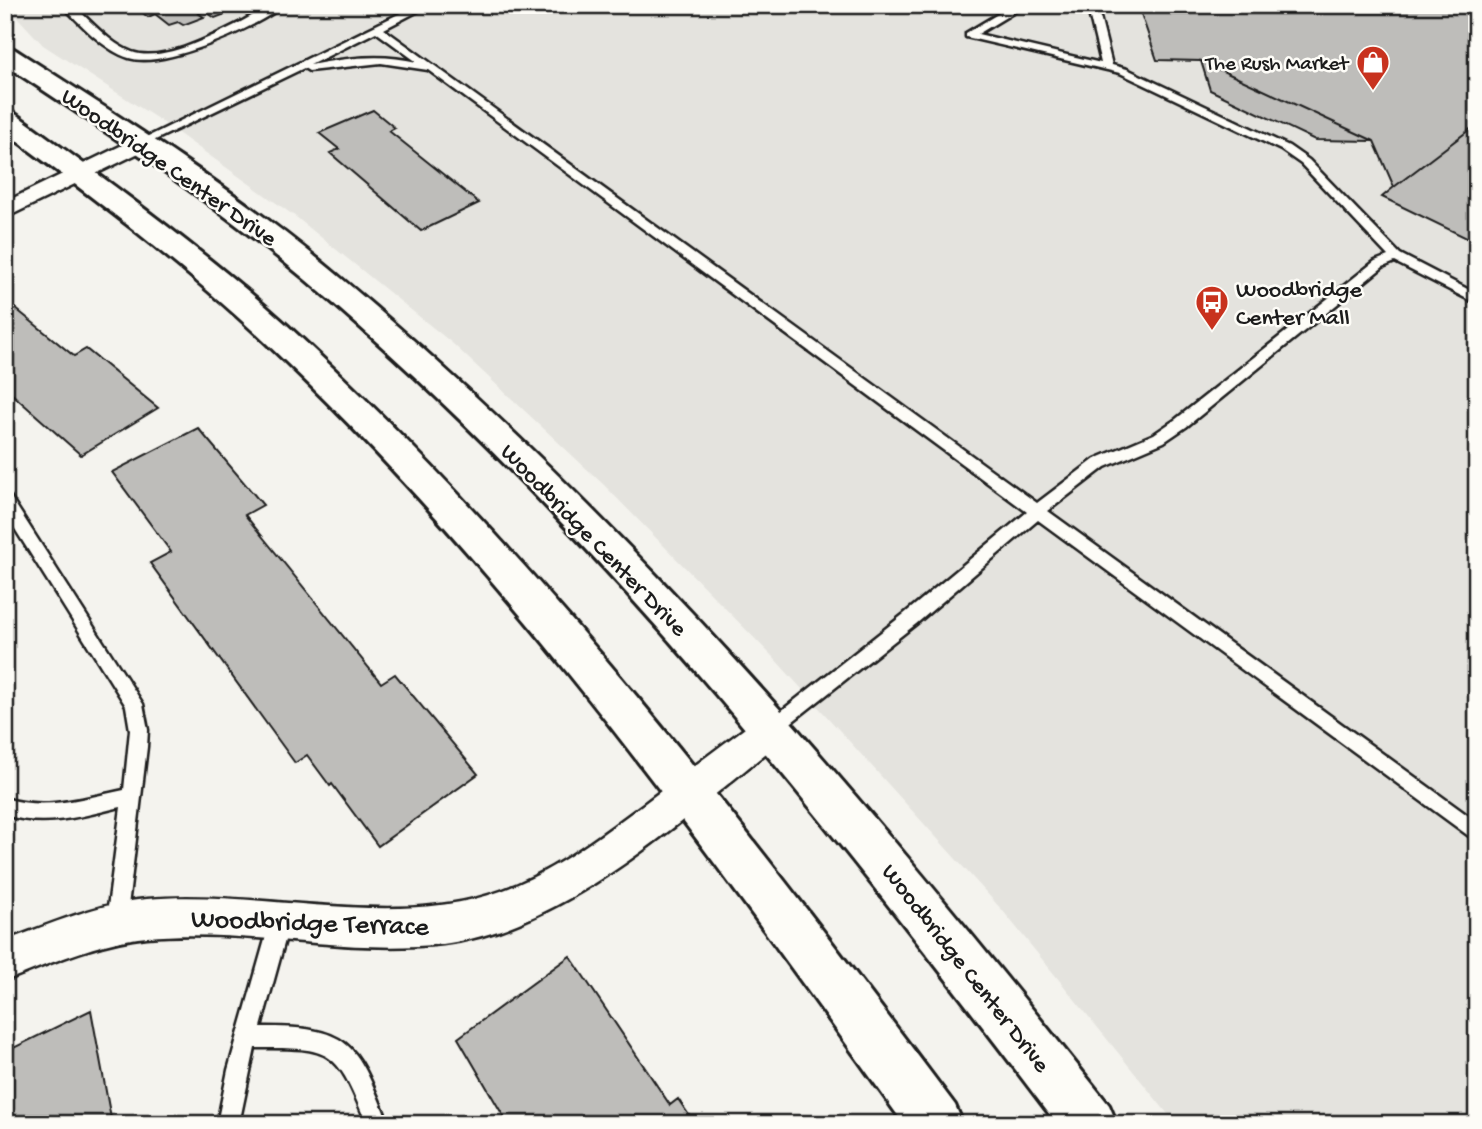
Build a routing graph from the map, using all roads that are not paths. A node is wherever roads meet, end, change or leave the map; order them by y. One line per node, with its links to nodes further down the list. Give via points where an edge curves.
1 (67, 5): 2 (lane, via 125,53 144,58 167,55 237,29)
2 (279, 5)
3 (425, 5): 6 (lane)
4 (1021, 5): 8 (lane, via 970,36)
5 (1092, 5): 8 (lane)
6 (378, 29): 9 (lane); 10 (lane)
7 (5, 54): 12 (street, Woodbridge Center Drive)
8 (1107, 67): 15 (lane, via 1142,79 1291,151)
9 (289, 72): 10 (lane, via 387,60 413,64); 12 (lane)
10 (446, 79): 18 (lane)
11 (5, 119): 13 (street)
12 (143, 142): 13 (street); 19 (street, Woodbridge Center Drive, via 272,237 450,393 643,585)
13 (82, 173): 14 (street); 20 (street, via 225,289 362,418 529,599)
14 (5, 211)
15 (1396, 257): 16 (lane); 18 (lane, via 1379,264 1181,423 1094,467)
16 (1477, 300)
17 (5, 500): 21 (lane, via 134,704 139,730)
18 (1037, 512): 19 (lane); 23 (lane)
19 (772, 728): 20 (street, Woodbridge Terrace); 31 (street, Woodbridge Center Drive, via 946,935)
20 (688, 792): 24 (street, Woodbridge Terrace, via 580,871 475,919 417,926); 30 (street)
21 (130, 797): 22 (lane, via 47,812); 25 (lane)
22 (5, 806)
23 (1476, 830)
24 (280, 922): 25 (street, Woodbridge Terrace, via 175,916); 27 (lane)
25 (116, 923): 26 (street, Woodbridge Terrace)
26 (5, 961)
27 (248, 1038): 28 (lane); 29 (lane, via 308,1037 332,1043 349,1061)
28 (228, 1124)
29 (378, 1124)
30 (936, 1124)
31 (1090, 1124)

